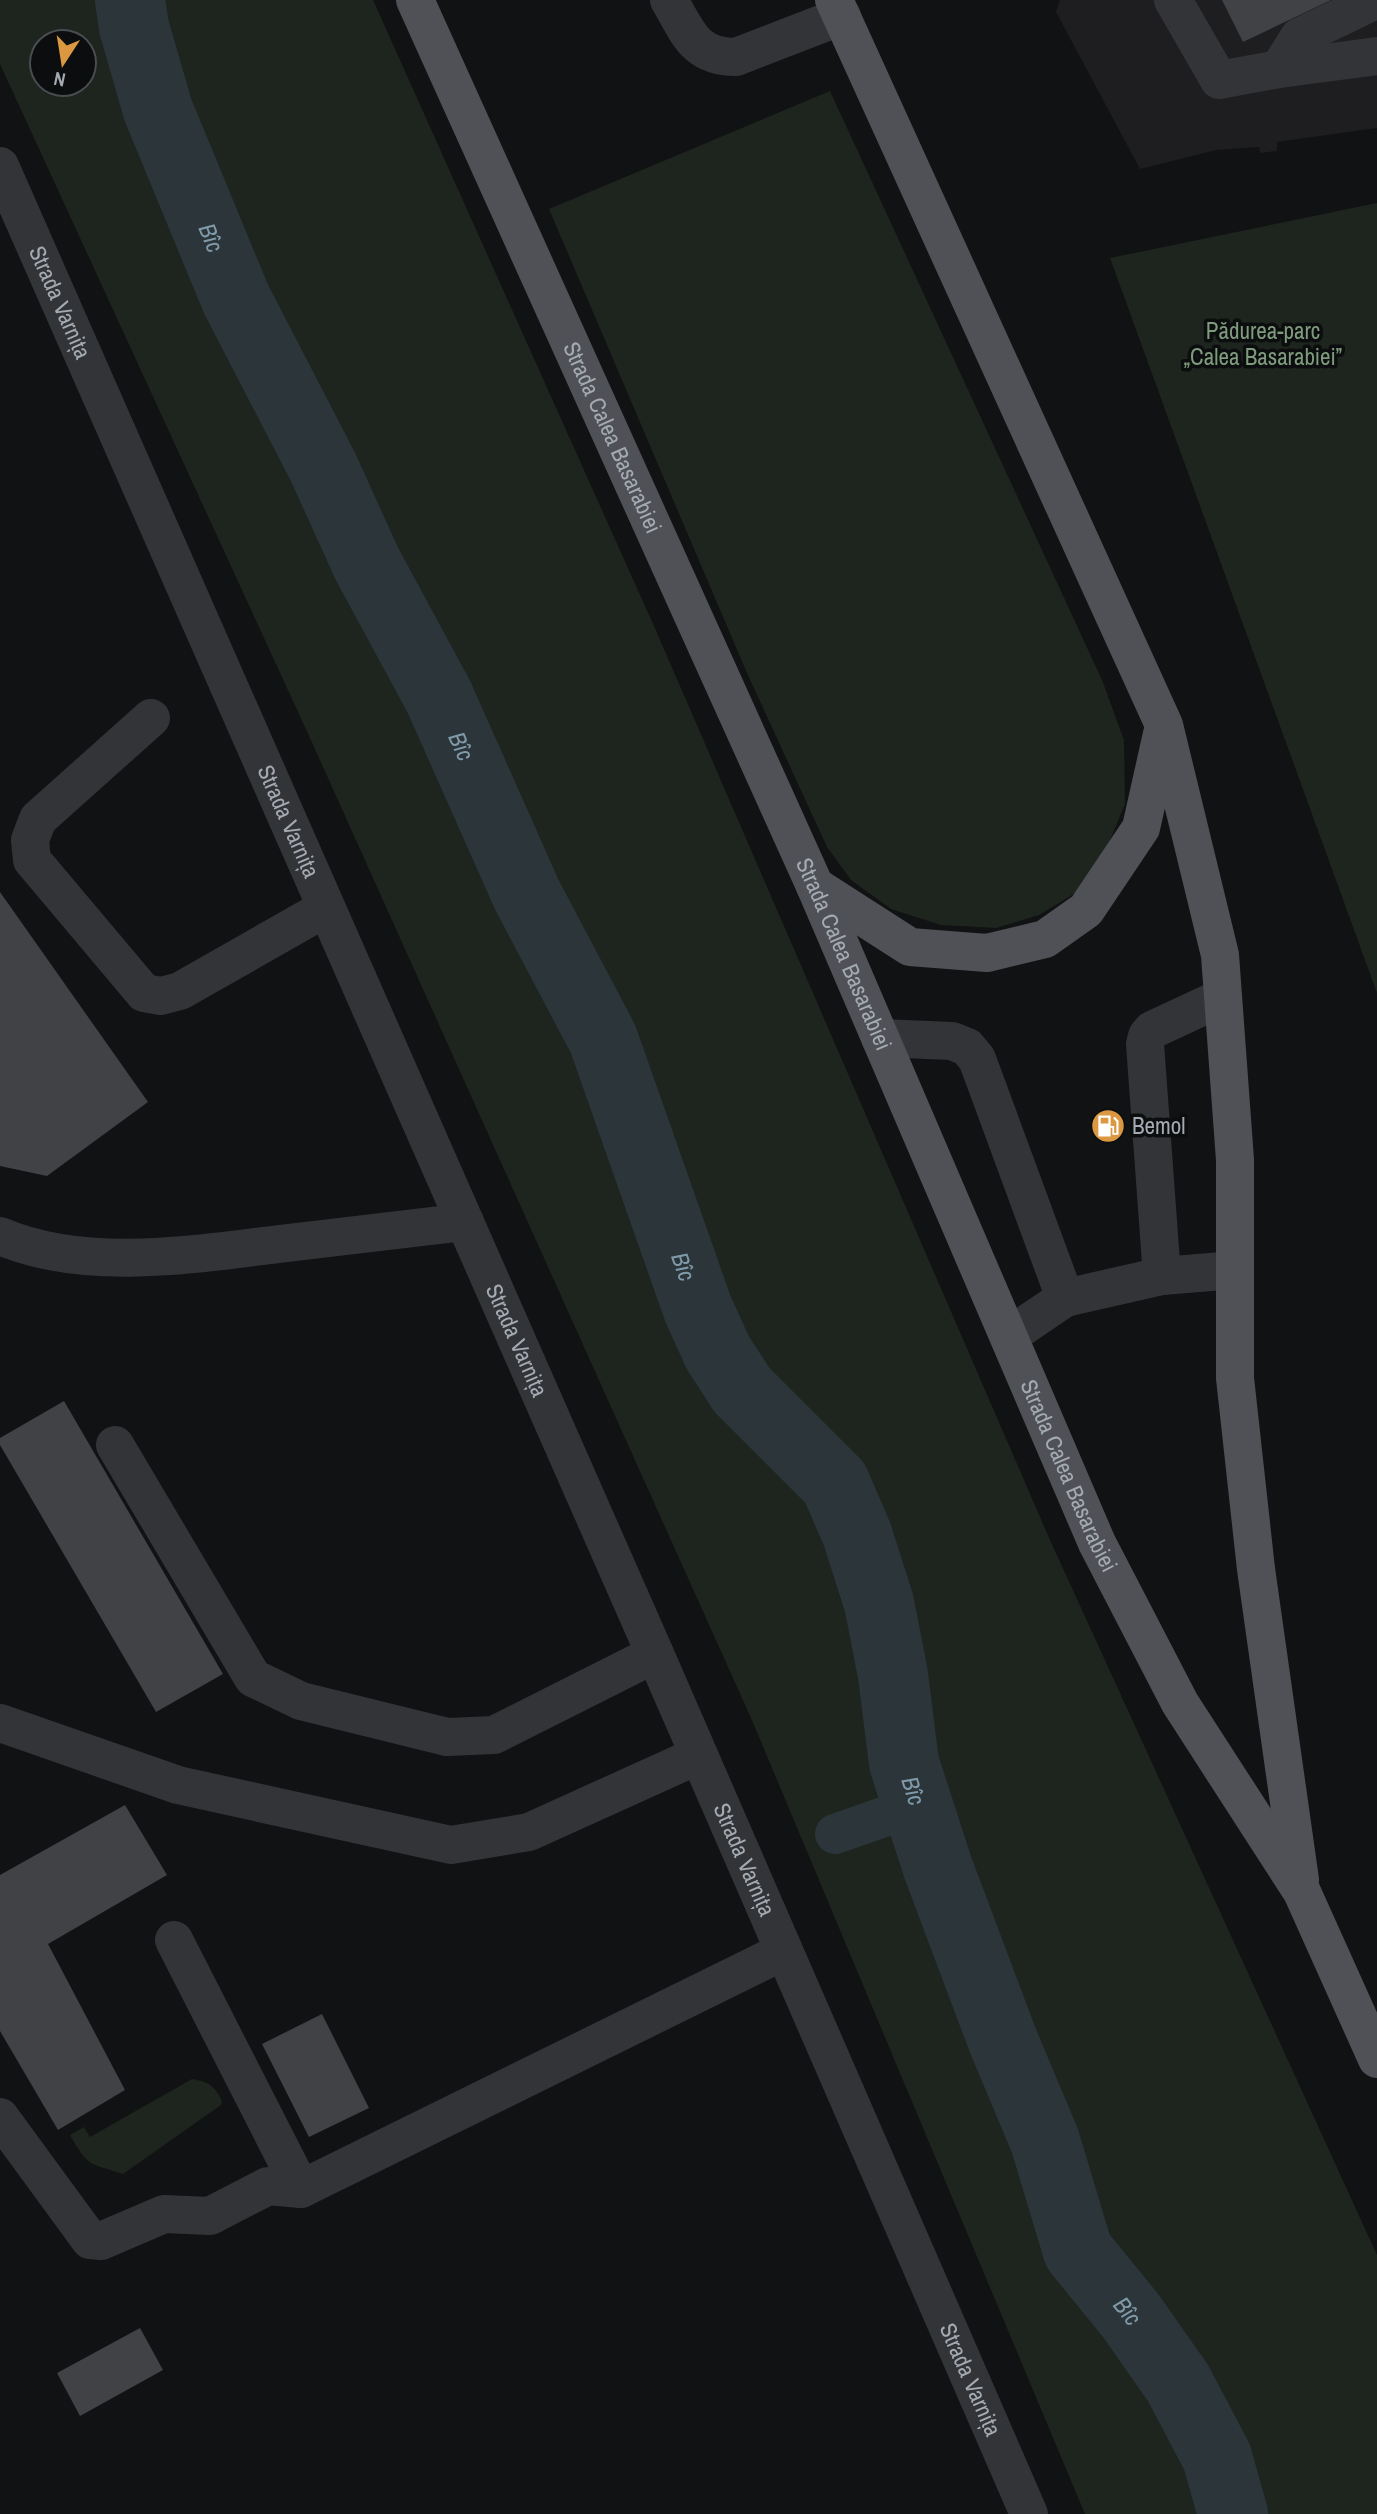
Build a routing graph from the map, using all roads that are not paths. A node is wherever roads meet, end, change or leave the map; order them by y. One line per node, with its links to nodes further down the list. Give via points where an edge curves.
1 (415, 0): 11 (main road, Strada Calea Basarabiei)
2 (670, 0): 5 (street, via 693,42 719,57 736,57)
3 (1173, 0): 7 (street, via 1219,80)
4 (1376, 0): 7 (street, via 1299,37)
5 (838, 8): 10 (main road, Strada Calea Basarabiei)
6 (1377, 56): 7 (street)
7 (1279, 69)
8 (0, 166): 12 (street, Strada Varnița)
9 (151, 718): 12 (street, via 38,819 30,839 32,860 144,993 161,996 180,991)
10 (1164, 725): 11 (main road, via 1141,828 1086,910 1045,939 987,953 910,947); 13 (main road, Strada Calea Basarabiei, via 1220,955)
11 (815, 886): 14 (main road, Strada Calea Basarabiei)
12 (326, 908): 15 (street, Strada Varnița)
13 (1223, 997): 17 (main road, Strada Calea Basarabiei, via 1235,1160); 18 (street, via 1152,1030 1145,1044)
14 (880, 1038): 19 (street, via 952,1041 967,1047 977,1059); 20 (main road, Strada Calea Basarabiei)
15 (465, 1222): 16 (street, via 164,1258 71,1254); 22 (street, Strada Varnița)
16 (0, 1236)
17 (1235, 1270): 18 (street); 25 (main road, Strada Calea Basarabiei, via 1235,1378 1256,1569)
18 (1162, 1276): 19 (street)
19 (1065, 1298): 20 (street)
20 (1009, 1336): 25 (main road, Strada Calea Basarabiei, via 1097,1543 1180,1703)
21 (115, 1444): 22 (street, via 253,1678 300,1702 447,1737 494,1735)
22 (655, 1654): 24 (street, Strada Varnița)
23 (0, 1723): 24 (street, via 178,1785 451,1845 529,1832)
24 (699, 1755): 27 (street, Strada Varnița)
25 (1302, 1892): 28 (main road, Strada Calea Basarabiei)
26 (174, 1940): 30 (street)
27 (784, 1951): 30 (street); 31 (street, Strada Varnița)
28 (1377, 2060)
29 (0, 2117): 30 (street, via 90,2240 101,2241 164,2214 210,2216 268,2186)
30 (301, 2189)
31 (1026, 2513)

